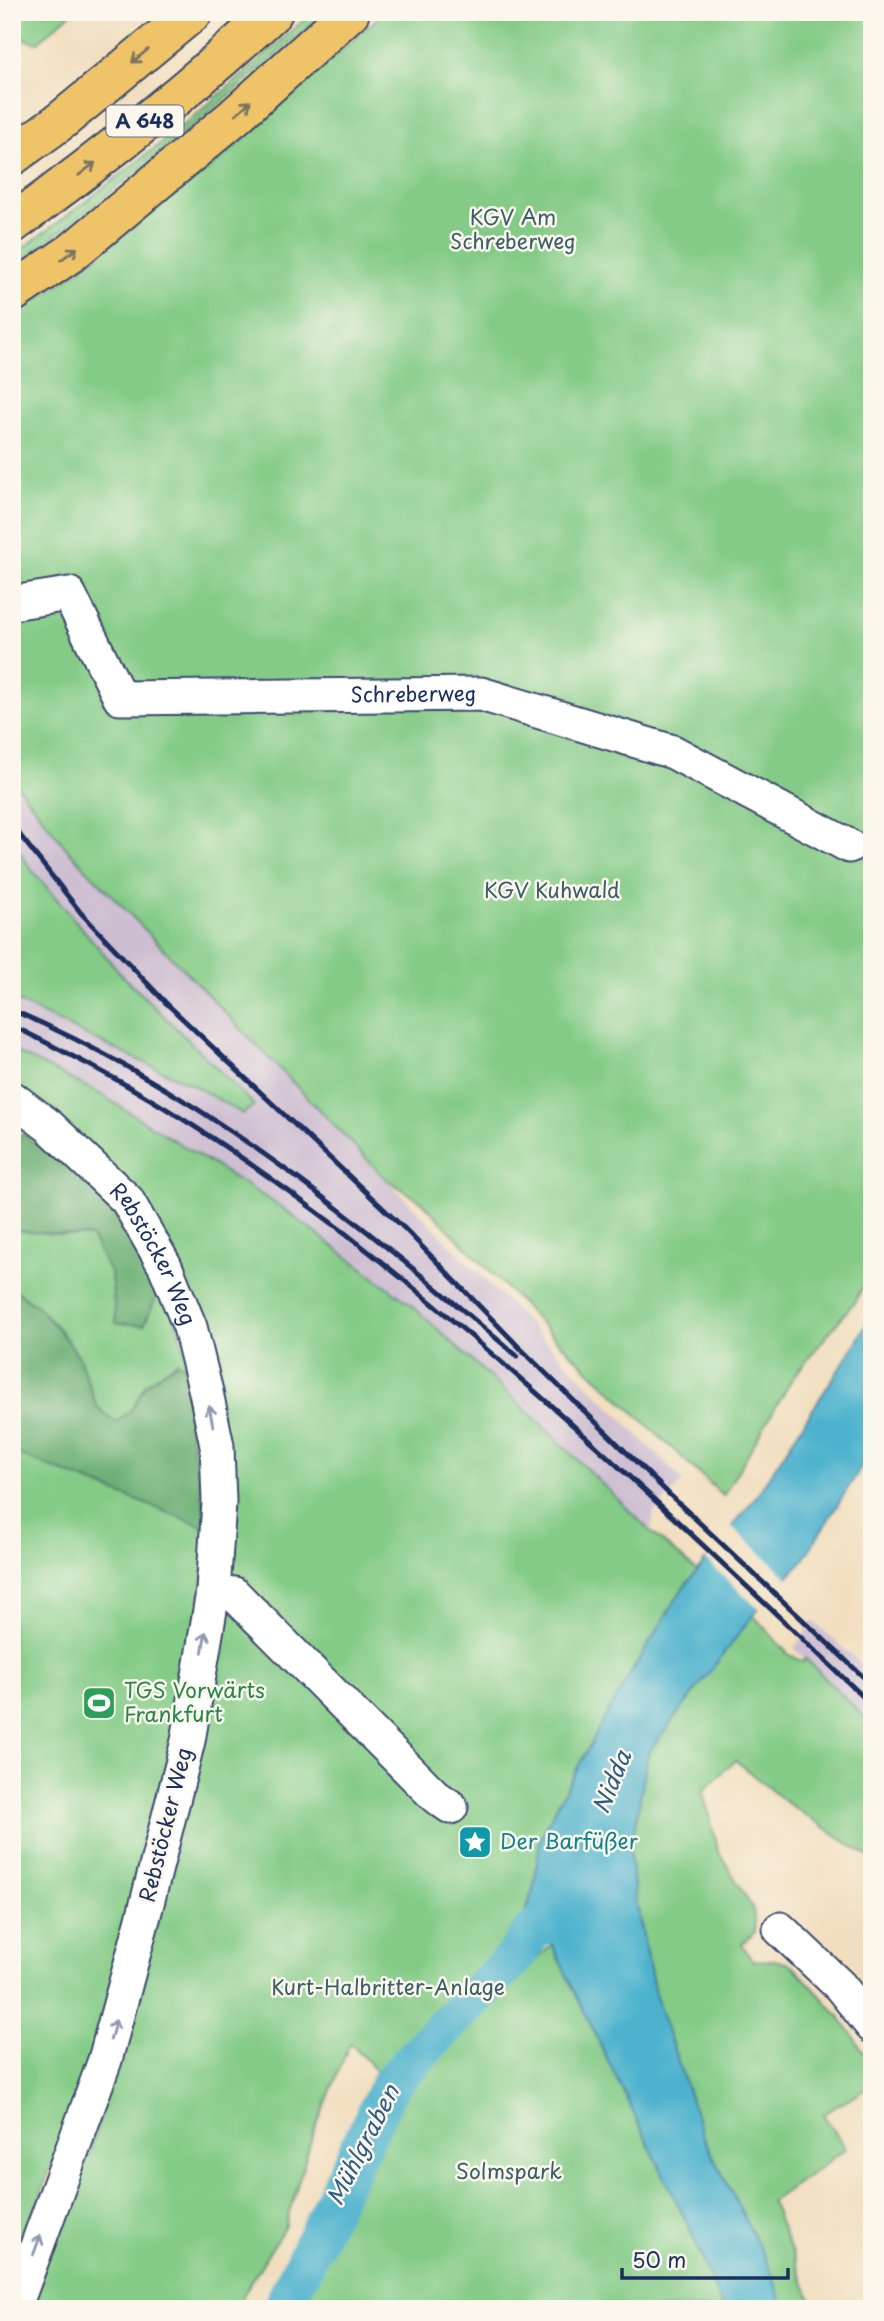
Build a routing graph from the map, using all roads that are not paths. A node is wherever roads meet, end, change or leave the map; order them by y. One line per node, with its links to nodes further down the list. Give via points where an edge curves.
1 (193, 12): 4 (highway, A 648, one-way to 4)
2 (273, 12): 5 (highway, A 648, one-way to 2, via 85,171)
3 (350, 12): 6 (highway, one-way to 3, via 71,253 234,117)
4 (12, 156)
5 (12, 224)
6 (12, 293)
7 (12, 603): 8 (street, Schreberweg, via 69,594 120,698 481,694 673,752)
8 (849, 846)
9 (12, 1098): 10 (street, Rebstöcker Weg, one-way to 9, via 219,1502 217,1446 180,1302 127,1200)
10 (213, 1592): 11 (street, via 234,1594); 14 (street, Rebstöcker Weg, one-way to 10, via 105,2060 188,1741)
11 (451, 1807)
12 (780, 1929): 13 (street, via 839,1986)
13 (872, 2026)
14 (14, 2309)

